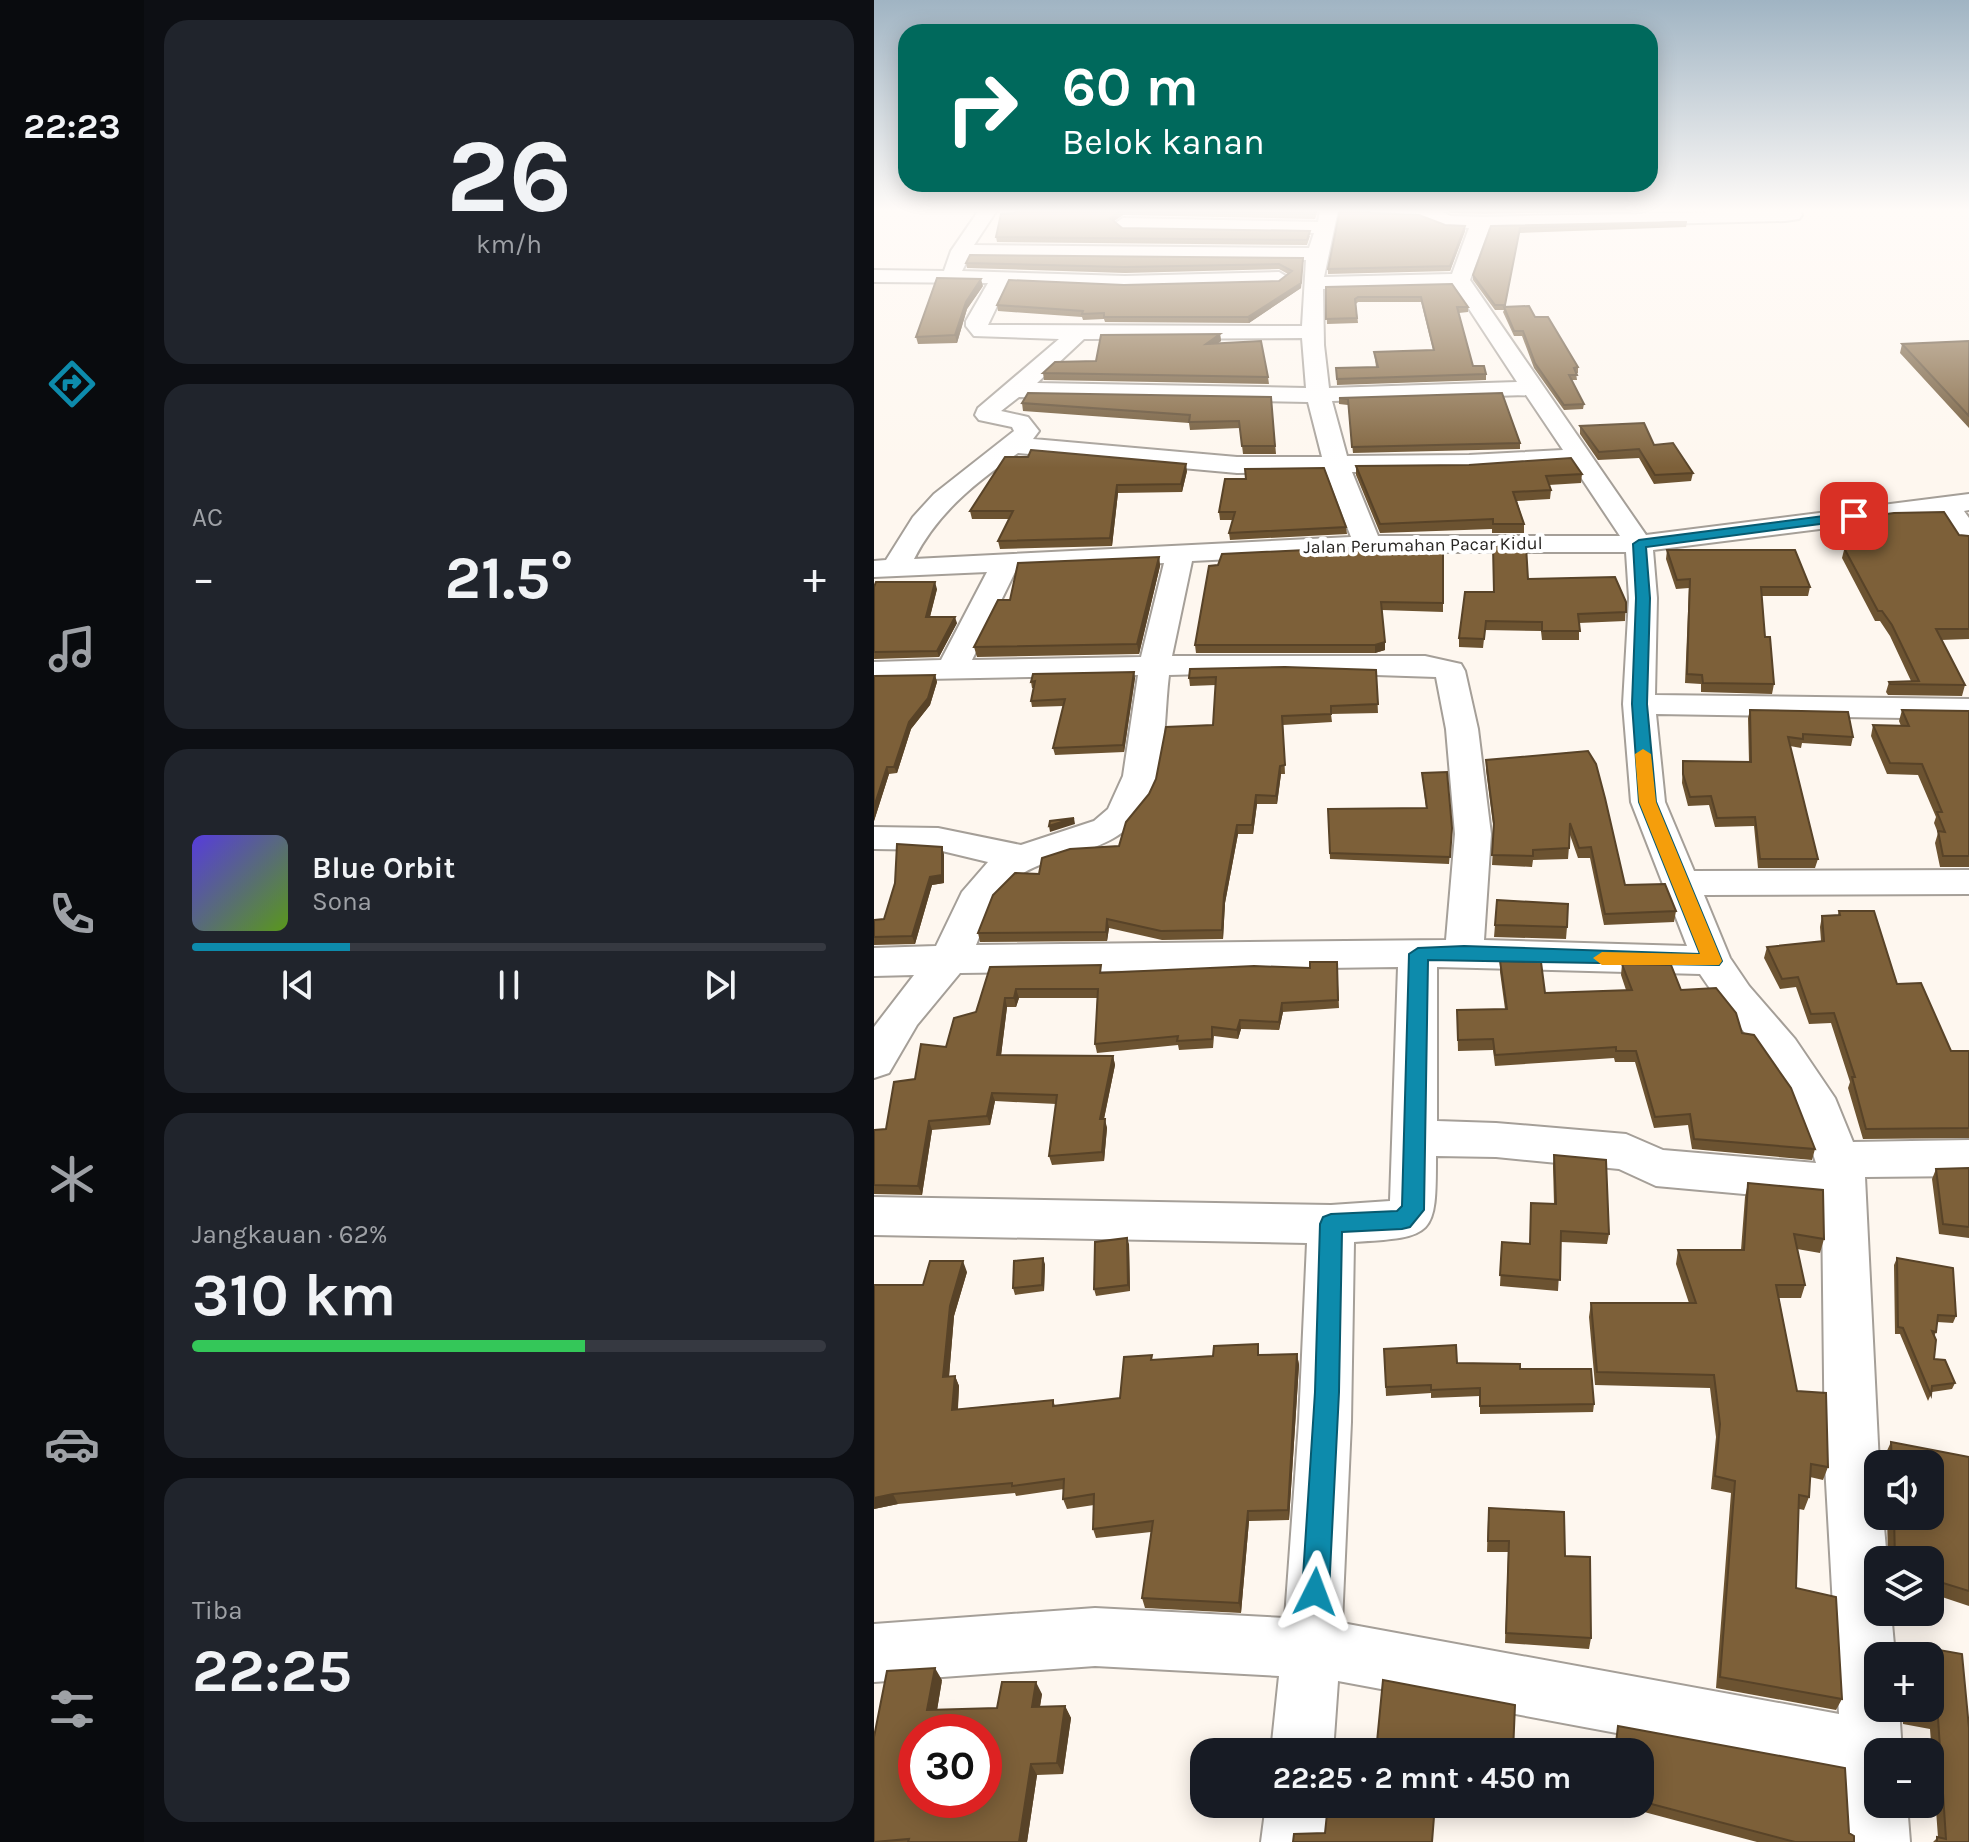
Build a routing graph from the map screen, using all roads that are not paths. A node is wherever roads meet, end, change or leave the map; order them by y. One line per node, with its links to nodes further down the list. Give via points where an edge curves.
1 (991, 296): 5 (street, via 977,321 982,331)
2 (1313, 296): 4 (street)
3 (1471, 296): 7 (street)
4 (1311, 332): 5 (street); 10 (street)
5 (1078, 333): 8 (street)
6 (1161, 371): 9 (street)
7 (1535, 388): 10 (street); 12 (street)
8 (1015, 390): 9 (street); 11 (street, via 987,415 1026,427)
9 (1148, 391): 10 (street)
10 (1316, 395): 13 (street)
11 (1017, 445): 13 (street, via 1237,465); 20 (street, via 946,494)
12 (1580, 456): 13 (street); 17 (street)
13 (1334, 466): 16 (street)
14 (1957, 503): 15 (street); 17 (street, Jalan Perumahan Pacar Kidul)
15 (1969, 537)
16 (1368, 544): 17 (street, Jalan Perumahan Pacar Kidul); 18 (street, Jalan Perumahan Pacar Kidul)
17 (1639, 544): 24 (street)
18 (1179, 552): 19 (street, Jalan Perumahan Pacar Kidul); 21 (street)
19 (1006, 562): 20 (street, Jalan Perumahan Pacar Kidul); 22 (street)
20 (885, 568)
21 (1155, 665): 22 (street); 27 (street, via 1143,756 1124,813 1110,828 1085,839); 30 (street, via 1425,665 1450,671 1473,834)
22 (951, 670): 23 (street)
23 (874, 671)
24 (1639, 704): 25 (street); 29 (street, via 1648,802)
25 (1969, 709)
26 (874, 838): 27 (street, via 938,839)
27 (1020, 857): 32 (street, via 986,884)
28 (1969, 882): 29 (street)
29 (1680, 883): 33 (street)
30 (1464, 953): 31 (street); 33 (street)
31 (1418, 954): 32 (street); 36 (street)
32 (949, 958): 34 (street); 35 (street)
33 (1712, 961): 38 (street, via 1820,1110)
34 (874, 962)
35 (874, 1062)
36 (1415, 1138): 38 (street, via 1626,1152 1656,1168); 40 (street, via 1409,1216)
37 (1969, 1158): 38 (street, via 1884,1158)
38 (1841, 1173): 44 (street, via 1852,1464)
39 (874, 1216): 40 (street)
40 (1331, 1224): 41 (street)
41 (1312, 1649): 42 (street, via 1095,1637); 43 (street); 45 (street)
42 (874, 1653)
43 (1303, 1738)
44 (1870, 1738)
45 (1864, 1749)
46 (1296, 1818): 48 (street)
47 (1876, 1818): 49 (street)
48 (1293, 1842)
49 (1878, 1842)

